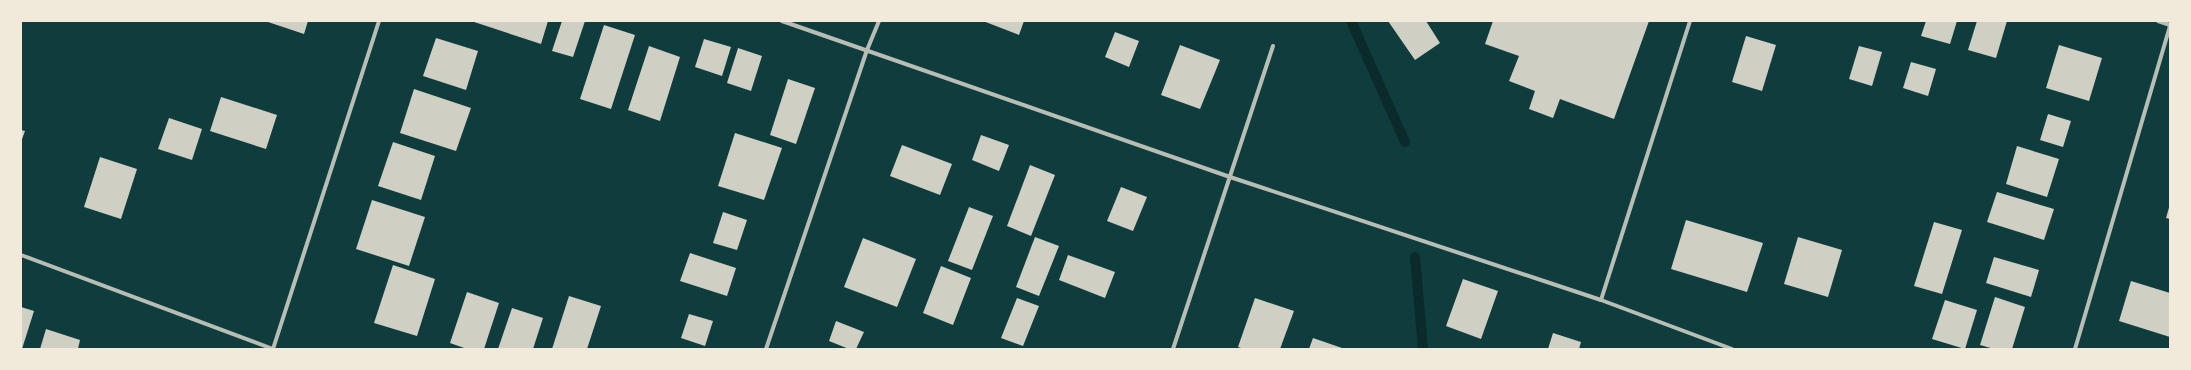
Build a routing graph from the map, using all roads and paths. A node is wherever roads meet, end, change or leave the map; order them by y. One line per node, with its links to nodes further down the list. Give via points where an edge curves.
1 (379, 21): 12 (street)
2 (782, 21): 8 (street)
3 (879, 21): 8 (street)
4 (1690, 21): 11 (street)
5 (2158, 21): 6 (street)
6 (2170, 26): 16 (street)
7 (1273, 46): 9 (street)
8 (867, 50): 9 (street); 13 (street)
9 (1230, 176): 11 (street); 14 (street)
10 (21, 254): 12 (street)
11 (1601, 300): 15 (street)
12 (273, 349)
13 (766, 349)
14 (1173, 349)
15 (1732, 349)
16 (2075, 349)

